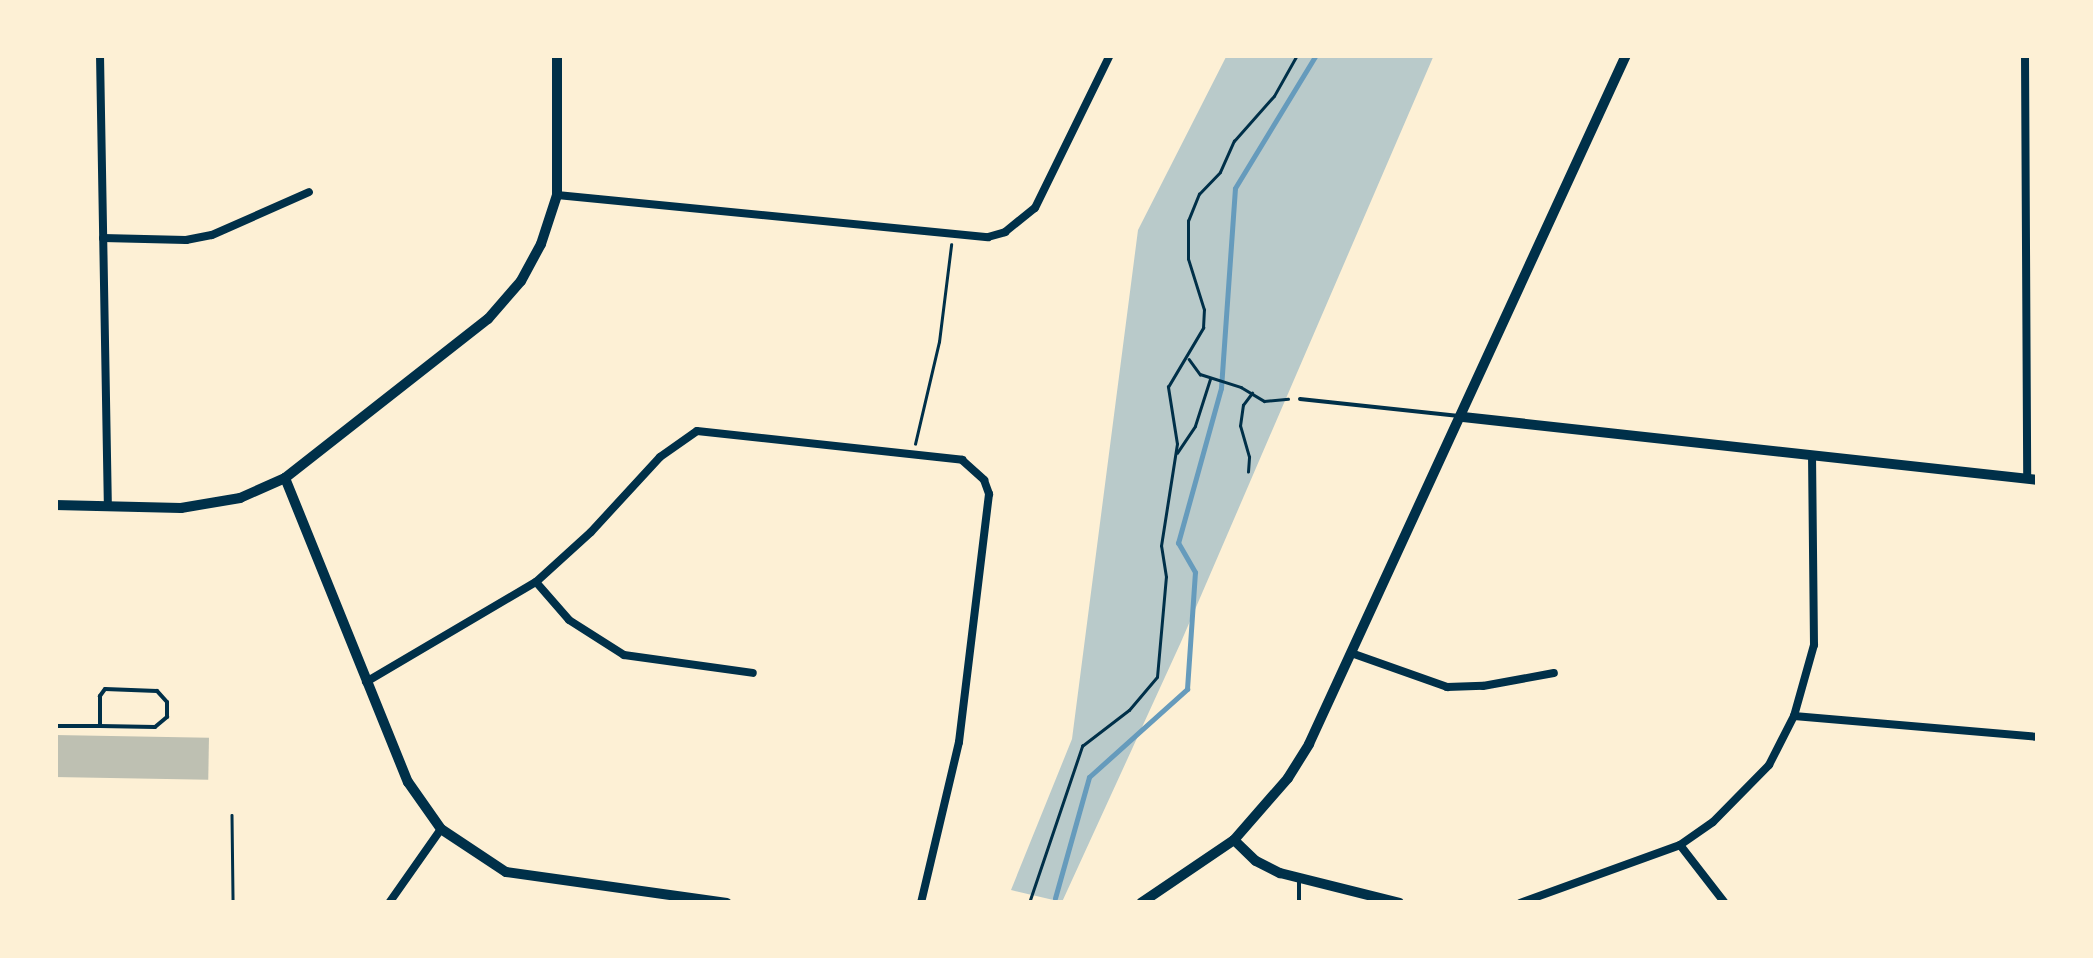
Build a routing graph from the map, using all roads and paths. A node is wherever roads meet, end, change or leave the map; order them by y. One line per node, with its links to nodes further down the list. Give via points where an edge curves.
1 (100, 55): 10 (street)
2 (557, 55): 8 (street)
3 (1110, 55): 9 (street, via 1036,208 1005,232)
4 (1297, 55): 11 (path, via 1199,194 1188,222 1188,259 1204,310)
5 (1626, 55): 15 (street)
6 (2025, 55): 21 (street)
7 (309, 192): 10 (street, via 186,240)
8 (557, 195): 9 (street); 20 (street, via 521,281 488,319)
9 (952, 234): 16 (path, via 939,342)
10 (103, 238): 22 (street)
11 (1188, 357): 12 (path); 17 (path, via 1168,387)
12 (1210, 378): 13 (path); 17 (path, via 1195,426)
13 (1252, 394): 14 (path, via 1264,401); 19 (path, via 1240,426)
14 (1300, 399): 15 (lane)
15 (1463, 417): 18 (street); 25 (street)
16 (913, 452): 24 (street, via 697,431 660,457); 41 (street, via 962,460 989,494 959,742)
17 (1175, 455): 42 (path, via 1161,546 1166,592 1157,678 1082,746)
18 (1812, 455): 21 (street); 29 (street, via 1814,645)
19 (1248, 472)
20 (285, 478): 22 (street, via 240,498 181,508); 28 (street)
21 (2032, 479)
22 (108, 504): 23 (street)
23 (55, 505)
24 (536, 582): 26 (street, via 569,620 624,656); 28 (street)
25 (1354, 654): 27 (street, via 1447,687); 35 (street, via 1288,778)
26 (753, 673)
27 (1554, 673)
28 (366, 682): 34 (street, via 408,782)
29 (1794, 716): 32 (street); 36 (street, via 1769,766)
30 (55, 726): 31 (lane)
31 (100, 726): 31 (lane, via 106,689 158,691 167,702 167,717 155,727)
32 (2038, 737)
33 (232, 815): 38 (path)
34 (441, 829): 39 (street); 40 (street, via 506,872)
35 (1234, 840): 37 (street, via 1256,862); 43 (street)
36 (1680, 845): 46 (street); 47 (street)
37 (1299, 879): 44 (lane); 45 (street)
38 (232, 903)
39 (389, 903)
40 (727, 903)
41 (921, 903)
42 (1028, 903)
43 (1141, 903)
44 (1299, 903)
45 (1399, 903)
46 (1520, 903)
47 (1725, 903)

